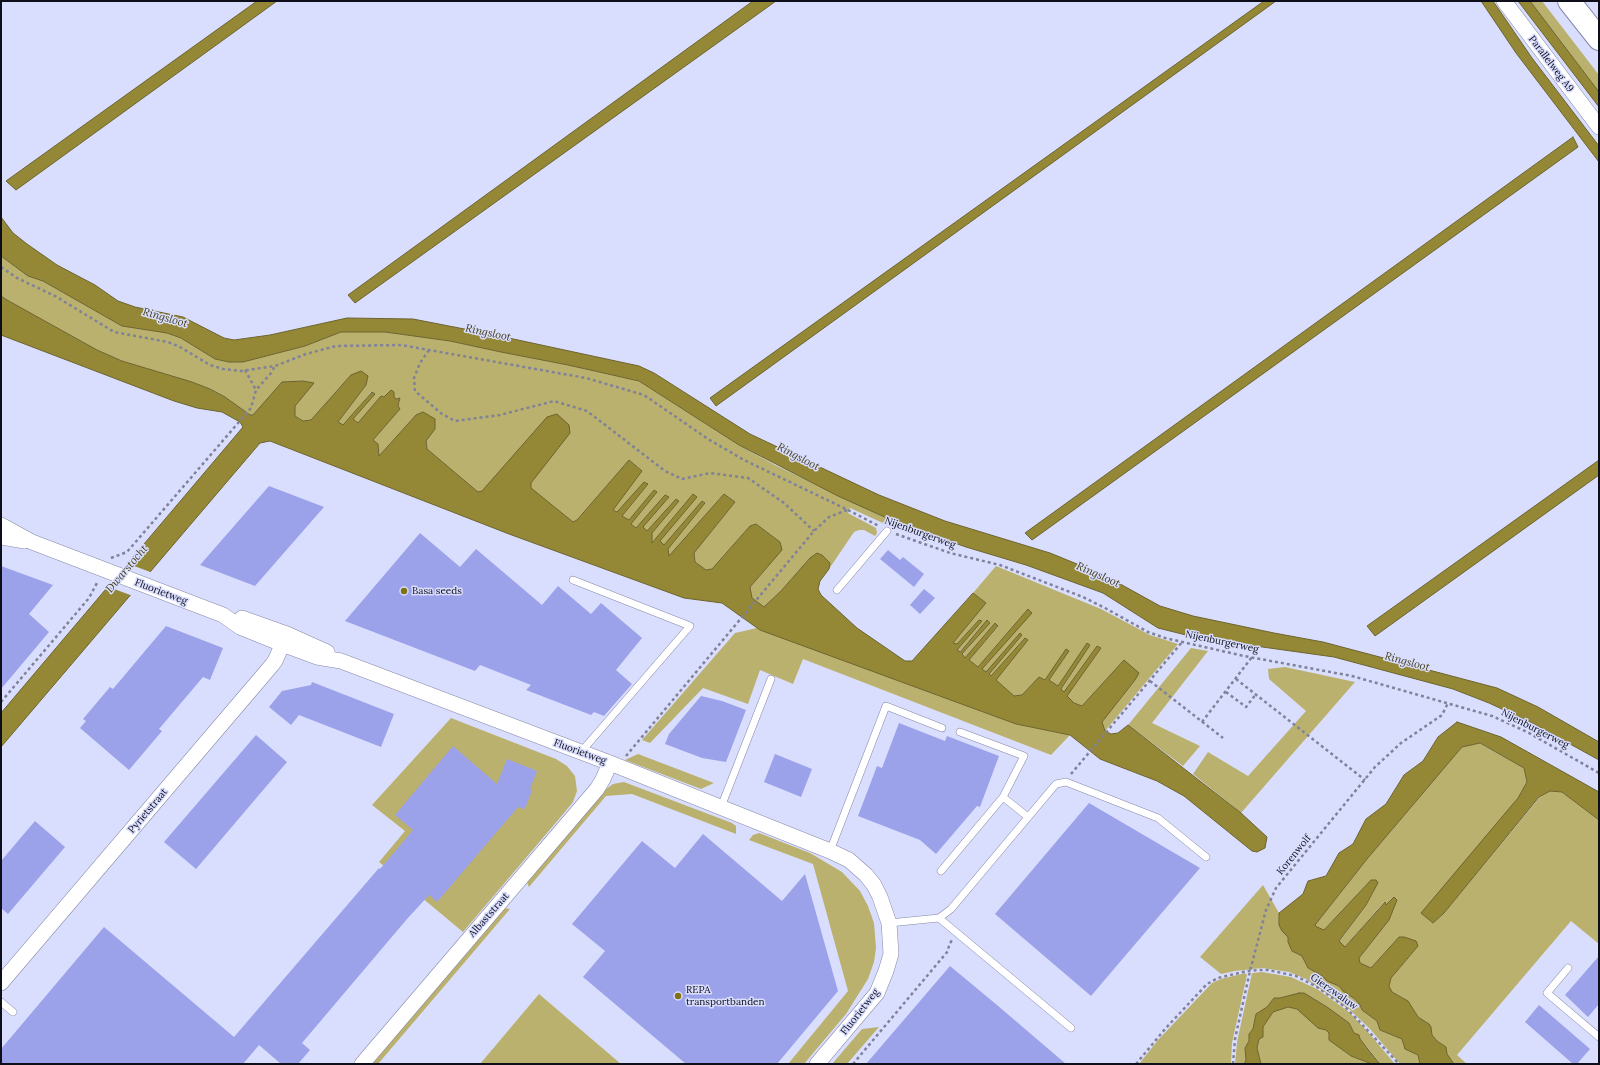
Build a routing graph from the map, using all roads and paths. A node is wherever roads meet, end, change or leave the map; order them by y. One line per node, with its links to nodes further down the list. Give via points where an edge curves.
1 (1504, 1): 4 (street, Parallelweg A9)
2 (1569, 1): 3 (highway)
3 (1599, 39)
4 (1599, 127)
5 (1, 267): 8 (path, Nijenburgerweg, via 114,332 168,342 210,366)
6 (428, 350): 7 (path, Nijenburgerweg, via 401,345 336,346); 11 (path, Nijenburgerweg, via 586,378 644,395 708,439 744,460); 13 (path, via 414,378 415,391 442,414 455,421 500,416 554,402 580,409 665,471 682,479 710,473 748,478 784,503)
7 (274, 366): 8 (path, Nijenburgerweg); 9 (path)
8 (246, 370): 9 (path)
9 (256, 390): 10 (path, via 249,410)
10 (230, 432)
11 (848, 510): 13 (path, via 829,517); 14 (path, Nijenburgerweg)
12 (1, 525): 16 (street, Fluorietweg)
13 (814, 531): 33 (path)
14 (887, 531): 18 (lane); 20 (path, Nijenburgerweg, via 950,553 1000,565 1083,597 1148,632)
15 (1, 538): 16 (street, Fluorietweg)
16 (32, 542): 19 (street, Fluorietweg, via 223,616 244,618)
17 (573, 580): 32 (lane, via 690,626)
18 (837, 590)
19 (284, 639): 32 (street, Fluorietweg, via 323,649 341,661); 47 (street, Pyrietstraat, via 272,665)
20 (1183, 641): 21 (path, Nijenburgerweg); 24 (path)
21 (1252, 657): 23 (path); 27 (path, Nijenburgerweg, via 1352,676)
22 (771, 679): 38 (lane)
23 (1236, 679): 25 (path); 26 (path)
24 (1150, 682): 28 (path); 36 (path)
25 (1226, 692): 26 (path, via 1246,707); 28 (path)
26 (1256, 694): 35 (path)
27 (1448, 703): 34 (path, Nijenburgerweg, via 1492,716 1529,733); 35 (path, Korenwolf, via 1442,715 1401,743)
28 (1202, 722): 31 (path)
29 (942, 728): 40 (lane, via 886,706)
30 (960, 732): 37 (lane, via 1024,756)
31 (1223, 738)
32 (581, 752): 33 (street, Fluorietweg)
33 (614, 764): 38 (street, Fluorietweg); 52 (street, Albaststraat, via 597,789)
34 (1599, 773)
35 (1365, 780): 46 (path, Korenwolf, via 1276,888 1266,910)
36 (1066, 782): 39 (lane, via 1056,784); 41 (lane, via 1158,818)
37 (1003, 797): 39 (lane); 42 (lane)
38 (721, 807): 40 (street, Fluorietweg)
39 (1028, 817): 43 (lane, via 950,909)
40 (830, 851): 44 (street, Fluorietweg, via 849,860 866,875 880,897)
41 (1206, 857)
42 (941, 871)
43 (939, 918): 44 (lane); 50 (lane)
44 (889, 923): 53 (street, Fluorietweg, via 891,954 882,981 868,1004)
45 (1568, 968): 51 (lane, via 1547,993)
46 (1250, 972): 54 (path, Gierzwaluw, via 1218,978 1207,984); 55 (path, Korenwolf, via 1235,1039); 56 (path, Gierzwaluw, via 1268,970 1284,973 1317,987 1357,1019)
47 (1, 983)
48 (1, 1002): 49 (lane)
49 (13, 1012)
50 (1071, 1028)
51 (1598, 1033)
52 (362, 1064)
53 (817, 1064)
54 (1136, 1064)
55 (1233, 1064)
56 (1399, 1064)

